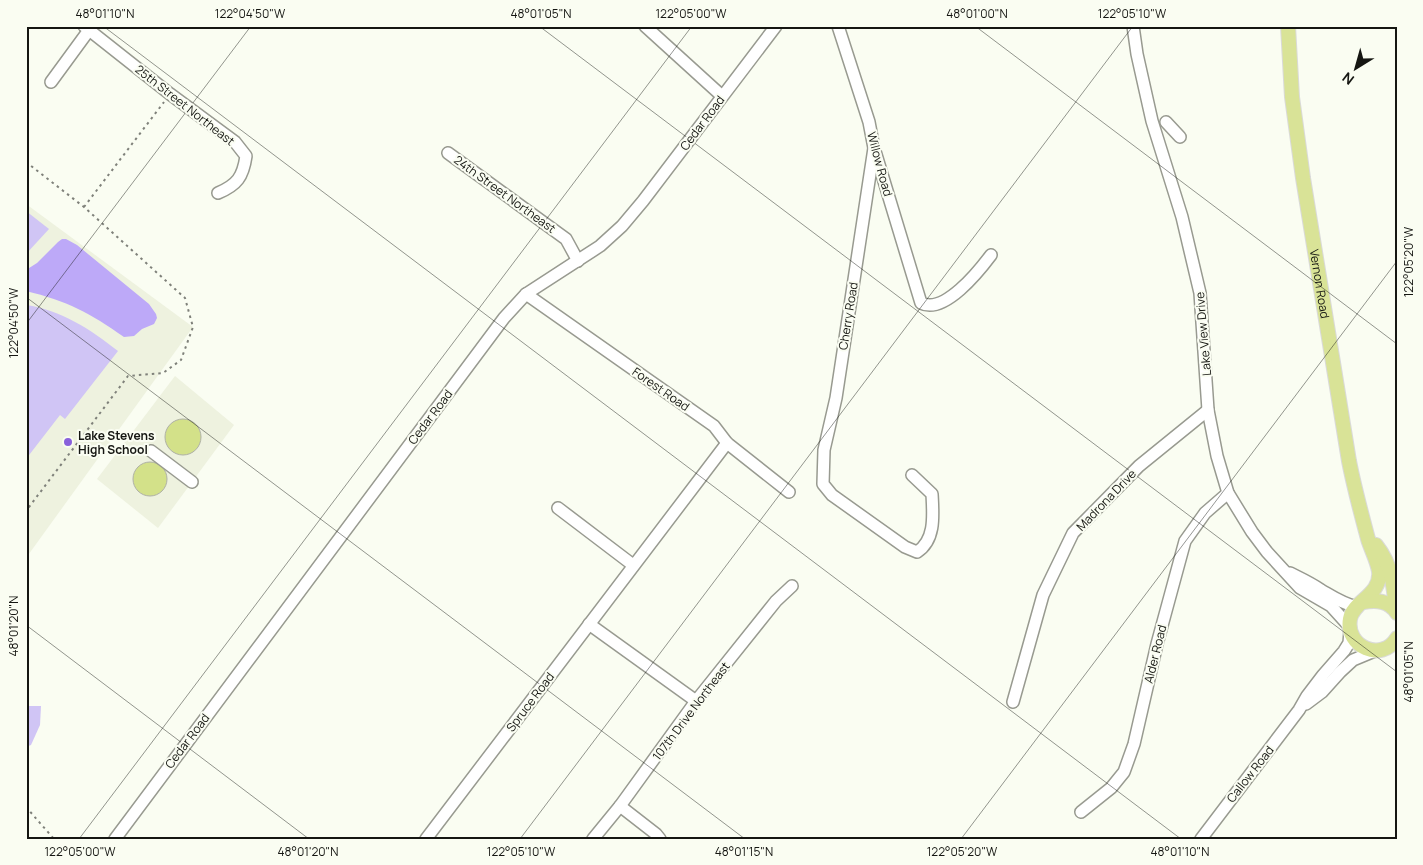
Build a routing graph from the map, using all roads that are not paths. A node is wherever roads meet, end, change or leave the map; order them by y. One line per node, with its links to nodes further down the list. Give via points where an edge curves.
1 (645, 26): 8 (street)
2 (776, 26): 8 (street, Cedar Road)
3 (838, 26): 11 (street, Willow Road, via 869,122)
4 (1133, 26): 17 (street, Lake View Drive, via 1152,121 1182,217 1200,293)
5 (1288, 26): 25 (main road, Vernon Road, via 1292,97 1304,186 1349,460)
6 (89, 28): 7 (street); 13 (street, 25th Street Northeast, via 235,142 246,156 242,174 230,188)
7 (51, 82)
8 (722, 96): 15 (street, Cedar Road, via 622,226)
9 (1166, 122): 10 (street)
10 (1180, 137)
11 (874, 148): 14 (street, Willow Road, via 921,303 930,306 948,299 964,287); 20 (street, Cherry Road, via 836,398 824,450 823,484 832,495 905,547 917,552 925,547 934,520 932,494)
12 (448, 153): 15 (street, 24th Street Northeast, via 566,238)
13 (218, 192)
14 (991, 256)
15 (578, 261): 16 (street, Cedar Road)
16 (526, 294): 18 (street, Forest Road, via 714,426); 40 (street, Cedar Road)
17 (1208, 410): 23 (street, Lake View Drive, via 1216,456); 35 (street, Madrona Drive, via 1139,466 1073,533 1043,595)
18 (727, 443): 22 (street, Forest Road); 26 (street, Spruce Road)
19 (151, 451): 21 (street)
20 (912, 475)
21 (192, 482)
22 (789, 492)
23 (1228, 494): 27 (street, Lake View Drive, via 1252,532); 38 (street, Alder Road, via 1206,513 1185,541 1134,744 1124,772 1111,788)
24 (558, 508): 26 (street)
25 (1368, 539): 29 (main road, Vernon Road, via 1379,572 1373,593); 30 (main road, Vernon Road, via 1378,546 1390,571)
26 (633, 565): 31 (street, Spruce Road)
27 (1284, 569): 29 (street, Lake View Drive, via 1345,604); 32 (street, Lake View Drive, via 1300,588 1331,606)
28 (792, 586): 34 (street, 107th Drive Northeast, via 776,601)
29 (1360, 604): 30 (main road, via 1375,600 1388,604); 32 (main road, Vernon Road, via 1350,617)
30 (1396, 612)
31 (590, 624): 34 (street); 41 (street, Spruce Road)
32 (1350, 629): 33 (main road, via 1361,647); 36 (street, Callow Road, via 1349,643 1344,651)
33 (1390, 646): 36 (street, Callow Road, via 1353,660)
34 (696, 701): 37 (street, 107th Drive Northeast)
35 (1013, 702)
36 (1299, 710): 43 (street, Callow Road)
37 (620, 806): 39 (street); 42 (street, 107th Drive Northeast)
38 (1081, 812)
39 (658, 836)
40 (115, 839)
41 (426, 839)
42 (593, 839)
43 (1201, 839)

